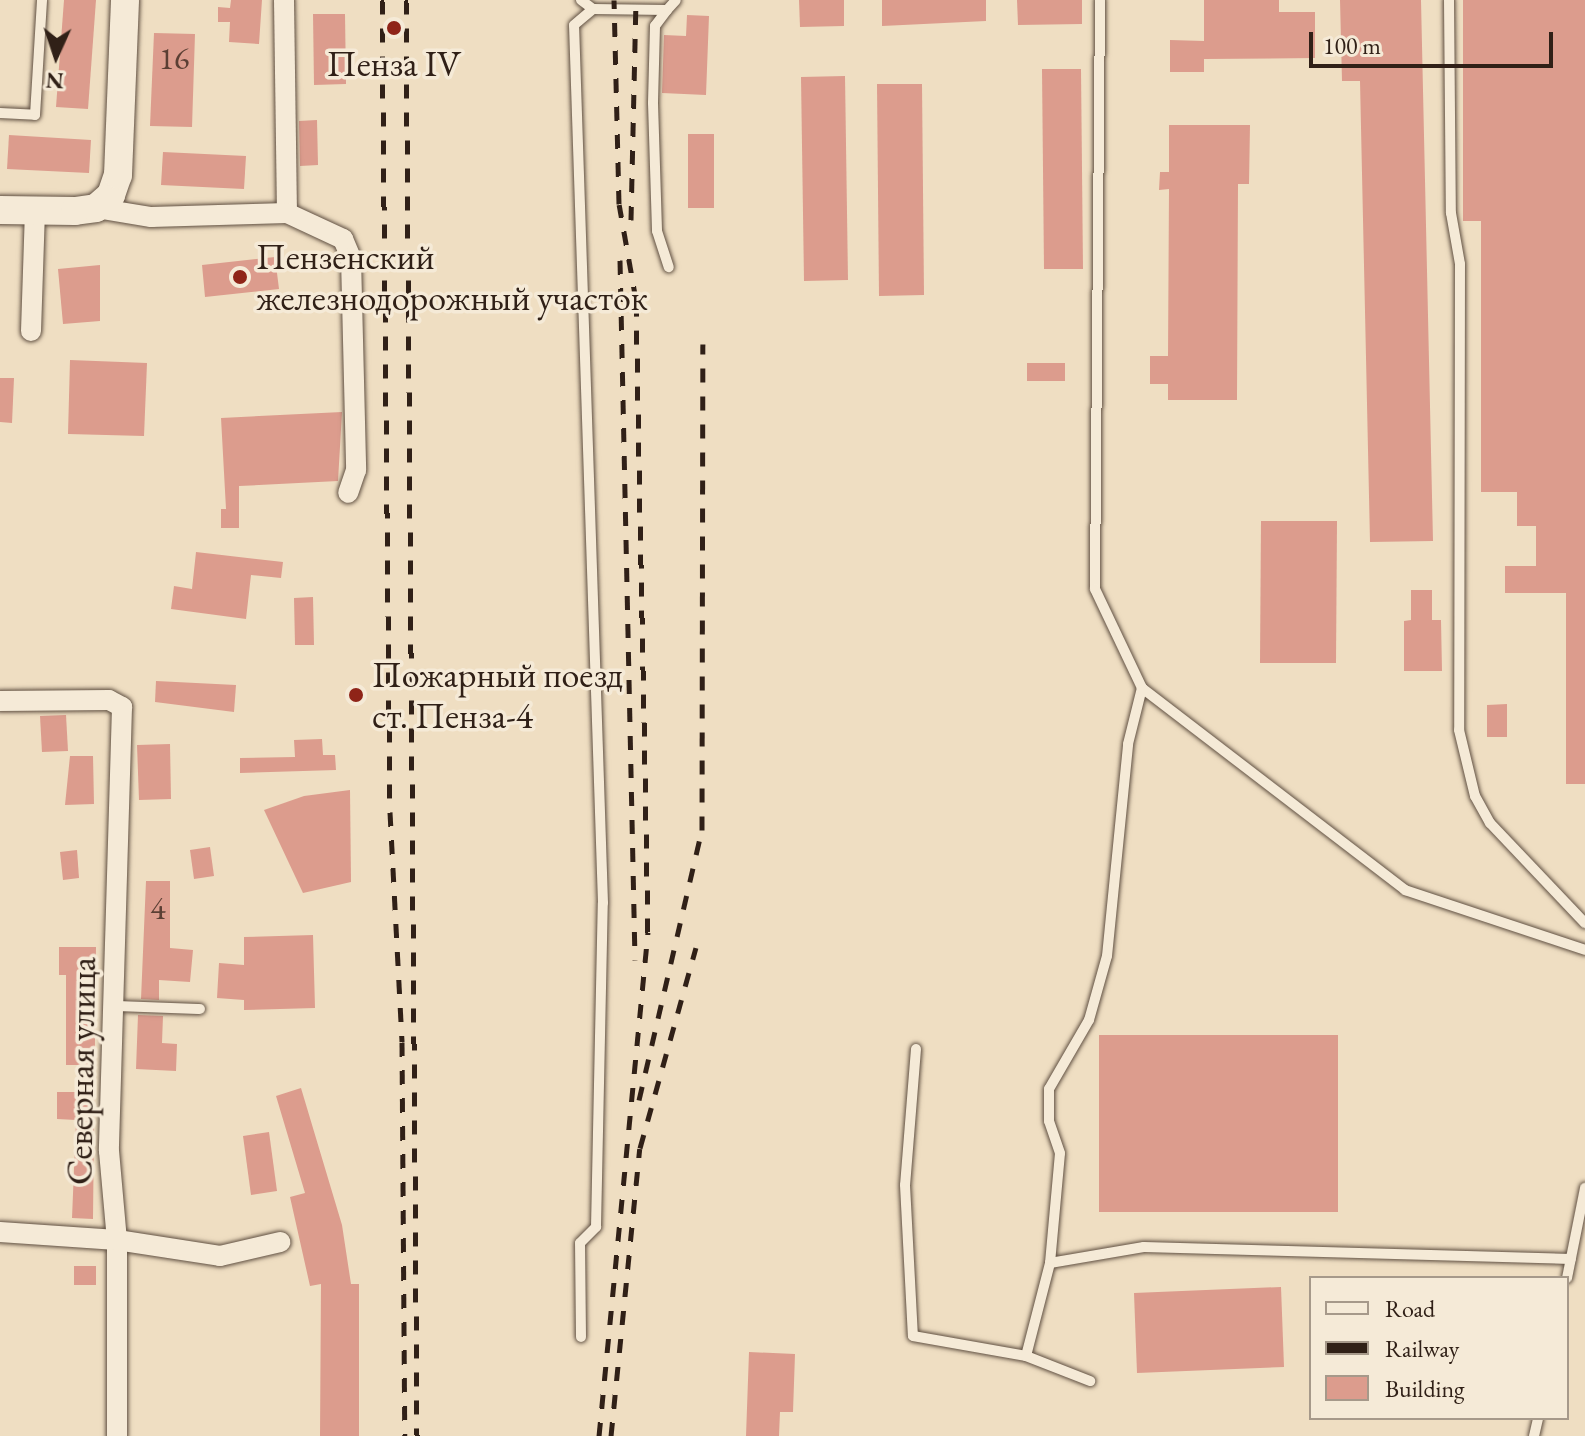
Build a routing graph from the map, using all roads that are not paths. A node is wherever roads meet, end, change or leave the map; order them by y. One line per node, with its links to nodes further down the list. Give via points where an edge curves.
1 (42, 0): 10 (lane, via 35,115)
2 (125, 0): 11 (main road, via 118,175 111,195)
3 (284, 0): 14 (street)
4 (581, 0): 8 (lane)
5 (676, 0): 9 (lane)
6 (1100, 0): 18 (lane, via 1095,589)
7 (1449, 0): 20 (lane, via 1451,213 1460,264 1459,730 1475,796 1490,823)
8 (593, 9): 9 (lane); 32 (lane, via 574,25 603,903 596,1227 580,1243)
9 (667, 10): 15 (lane, via 655,26 653,103 657,231)
10 (0, 113)
11 (96, 208): 13 (main road); 14 (street, via 165,217)
12 (0, 210): 13 (main road)
13 (35, 210): 16 (street)
14 (287, 213): 17 (street, via 326,226 343,239 351,258 356,470)
15 (669, 267)
16 (31, 331)
17 (348, 493)
18 (1142, 688): 21 (lane, via 1405,890); 30 (lane, via 1128,744 1107,956 1089,1020 1049,1089 1049,1121 1060,1153)
19 (0, 701): 22 (street, Северная улица, via 109,700 122,707)
20 (1585, 923)
21 (1585, 950)
22 (115, 1006): 23 (lane); 27 (street, Северная улица, via 109,1151)
23 (200, 1009)
24 (916, 1049): 33 (lane, via 905,1185 913,1336)
25 (1585, 1188): 29 (lane)
26 (0, 1232): 27 (street)
27 (117, 1240): 28 (street, via 220,1256); 35 (street, Северная улица)
28 (280, 1242)
29 (1571, 1259): 30 (lane, via 1144,1247); 31 (lane)
30 (1050, 1263): 33 (lane)
31 (1567, 1276)
32 (581, 1337)
33 (1026, 1356): 34 (lane)
34 (1090, 1381)
35 (117, 1436)

